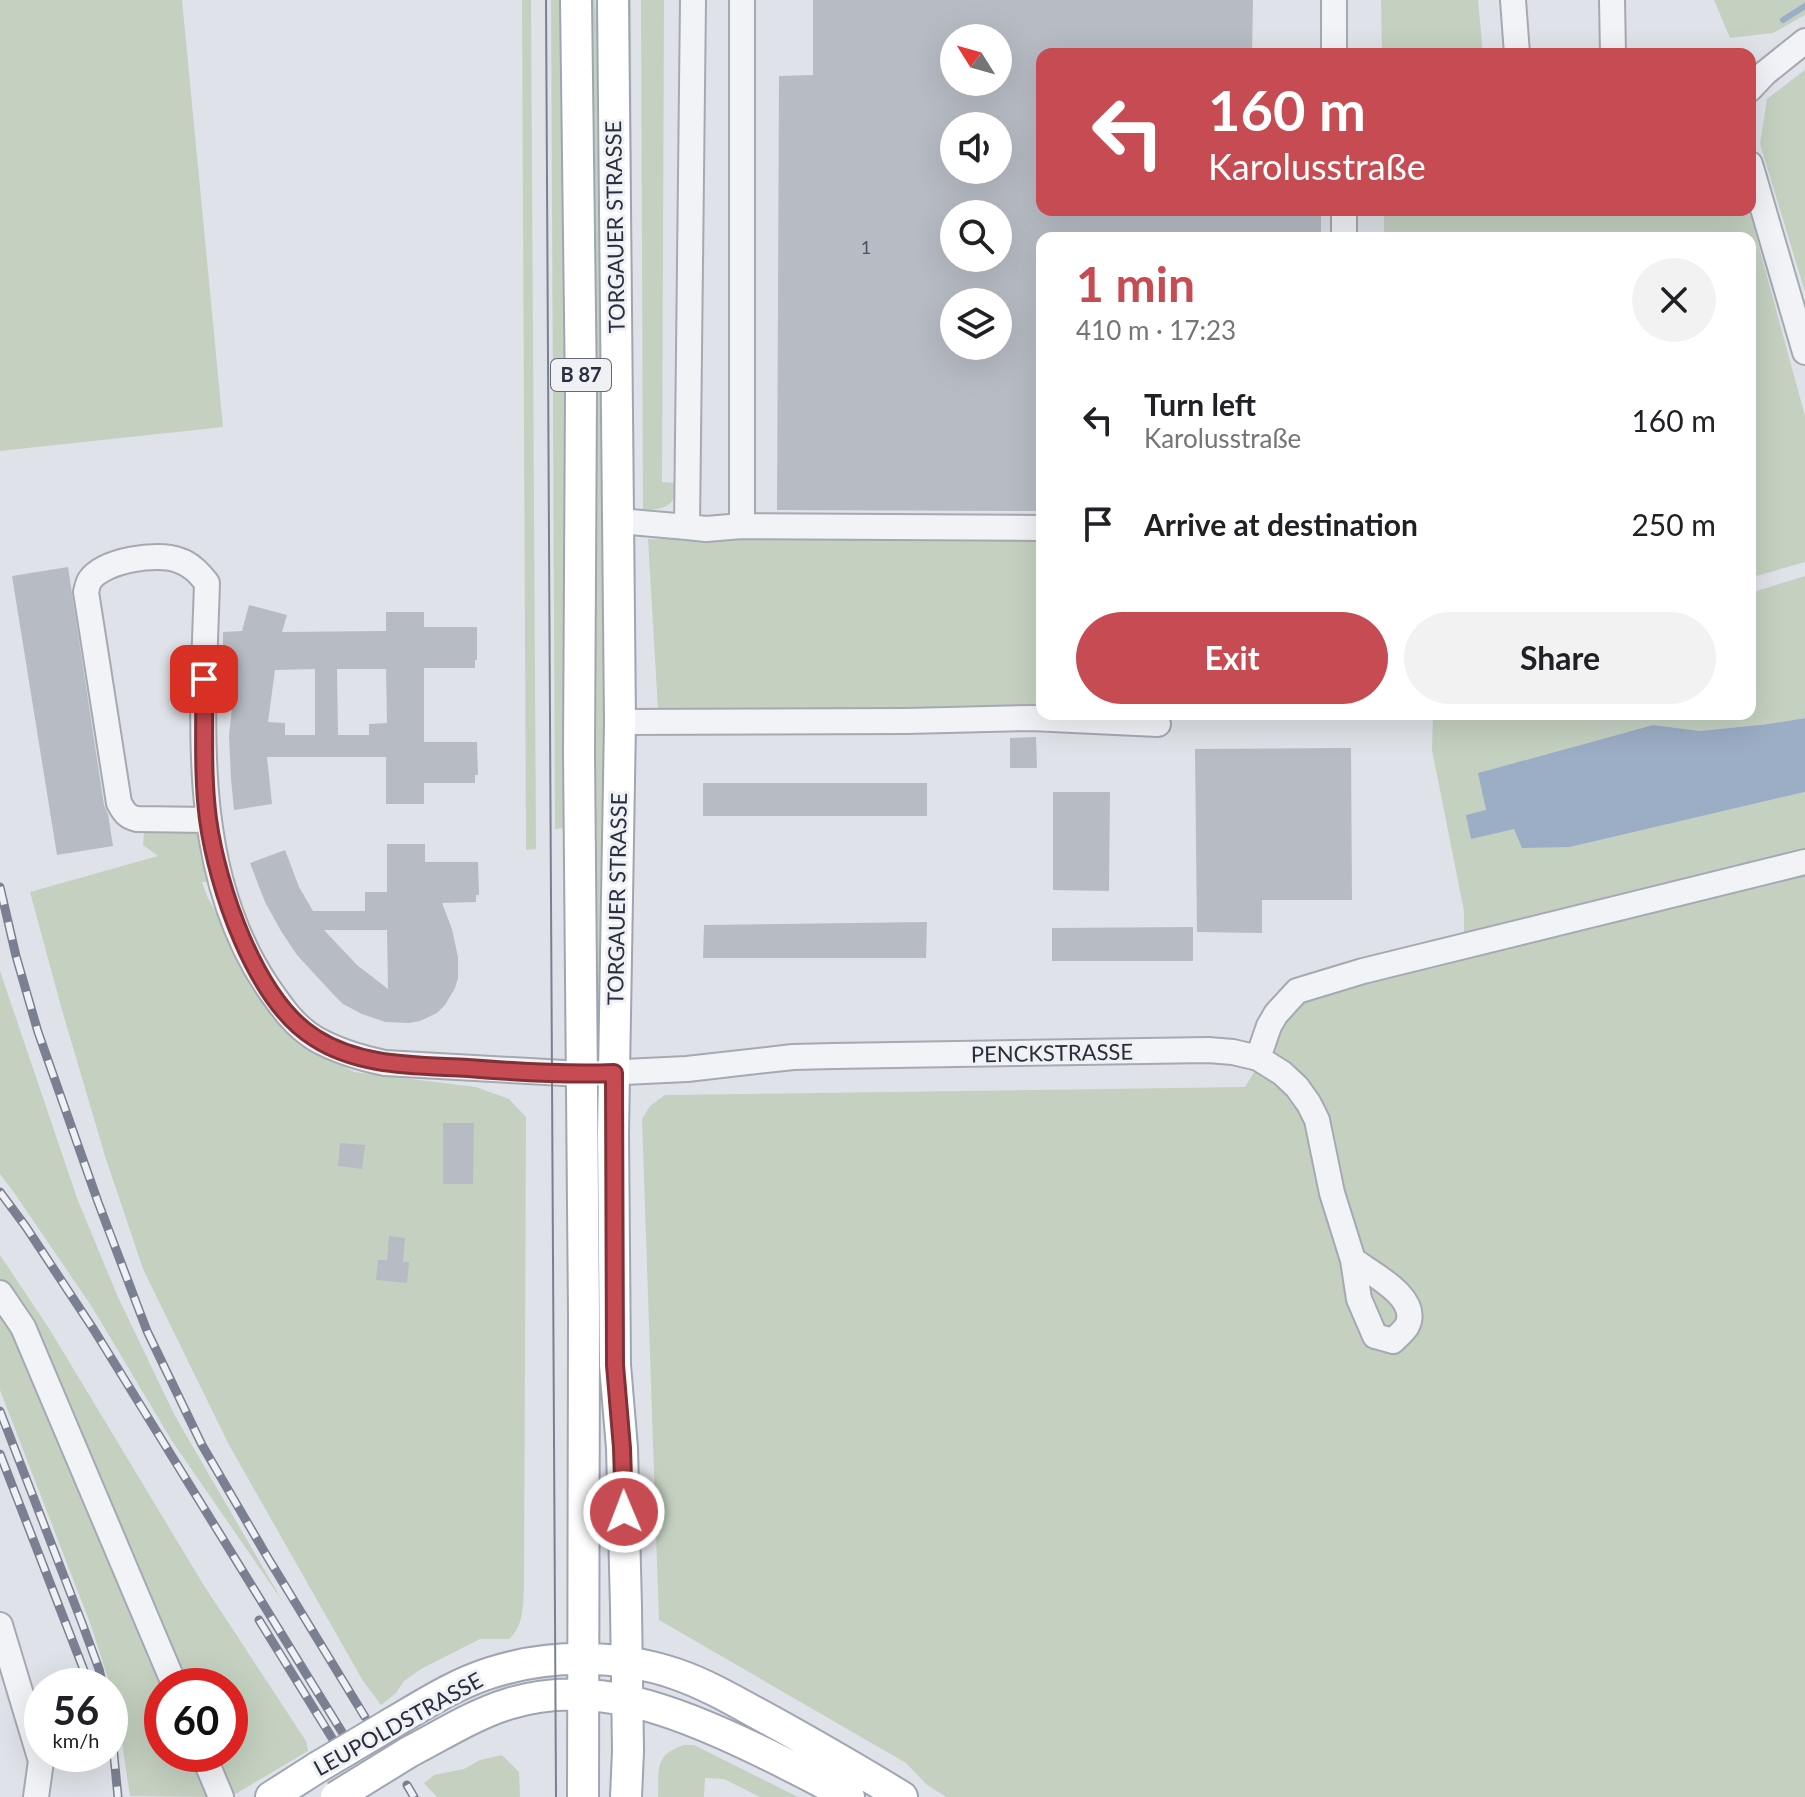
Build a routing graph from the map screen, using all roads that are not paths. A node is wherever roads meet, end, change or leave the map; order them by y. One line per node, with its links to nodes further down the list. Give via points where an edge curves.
1 (576, 0): 27 (main road, TORGAUER STRASSE / B 87)
2 (613, 0): 15 (main road, TORGAUER STRASSE / B 87)
3 (693, 0): 17 (street)
4 (742, 0): 16 (street)
5 (1334, 0): 9 (street)
6 (1513, 0): 10 (street)
7 (1612, 0): 11 (street)
8 (1805, 41): 12 (street)
9 (1334, 48)
10 (1517, 48)
11 (1613, 48)
12 (1756, 83)
13 (1756, 185): 14 (street)
14 (1805, 352)
15 (619, 521): 17 (street); 21 (main road, TORGAUER STRASSE / B 87)
16 (742, 526): 17 (street); 18 (street)
17 (696, 528)
18 (1036, 528)
19 (1036, 718): 21 (street)
20 (1073, 720): 22 (street)
21 (620, 722): 26 (main road, TORGAUER STRASSE / B 87)
22 (1158, 724)
23 (208, 820): 23 (street, PENCKSTRASSE, via 207,583 196,569 163,556 114,563 90,580 86,592 119,803 131,818); 27 (street, PENCKSTRASSE, via 225,894 259,974 285,1012 314,1038 353,1056 385,1063)
24 (1805, 862): 25 (street, via 1297,991 1269,1026)
25 (1258, 1058): 26 (street, PENCKSTRASSE, via 1208,1050 834,1056); 28 (street, PENCKSTRASSE, via 1297,1087 1317,1120)
26 (614, 1073): 27 (street, PENCKSTRASSE); 32 (main road, TORGAUER STRASSE / B 87, via 615,1365)
27 (582, 1074): 31 (main road, TORGAUER STRASSE / B 87)
28 (1353, 1260)
29 (0, 1293): 33 (street, via 23,1327)
30 (0, 1625): 38 (street, via 41,1761)
31 (584, 1659): 32 (main road, LEUPOLDSTRASSE); 34 (main road, TORGAUER STRASSE / B 87); 40 (main road, LEUPOLDSTRASSE, bridge, via 532,1663 463,1684)
32 (627, 1663): 35 (main road, TORGAUER STRASSE / B 87); 37 (main road, LEUPOLDSTRASSE, via 688,1679 752,1711)
33 (167, 1668)
34 (584, 1694): 35 (main road, LEUPOLDSTRASSE); 41 (main road, LEUPOLDSTRASSE, bridge, via 511,1703 472,1717); 42 (main road, TORGAUER STRASSE / B 87)
35 (627, 1700): 37 (main road, LEUPOLDSTRASSE, via 705,1726); 43 (main road, TORGAUER STRASSE / B 87)
36 (211, 1772): 39 (street)
37 (841, 1787): 44 (main road)
38 (36, 1797)
39 (221, 1797)
40 (271, 1797)
41 (336, 1797)
42 (583, 1797)
43 (626, 1797)
44 (902, 1797)

